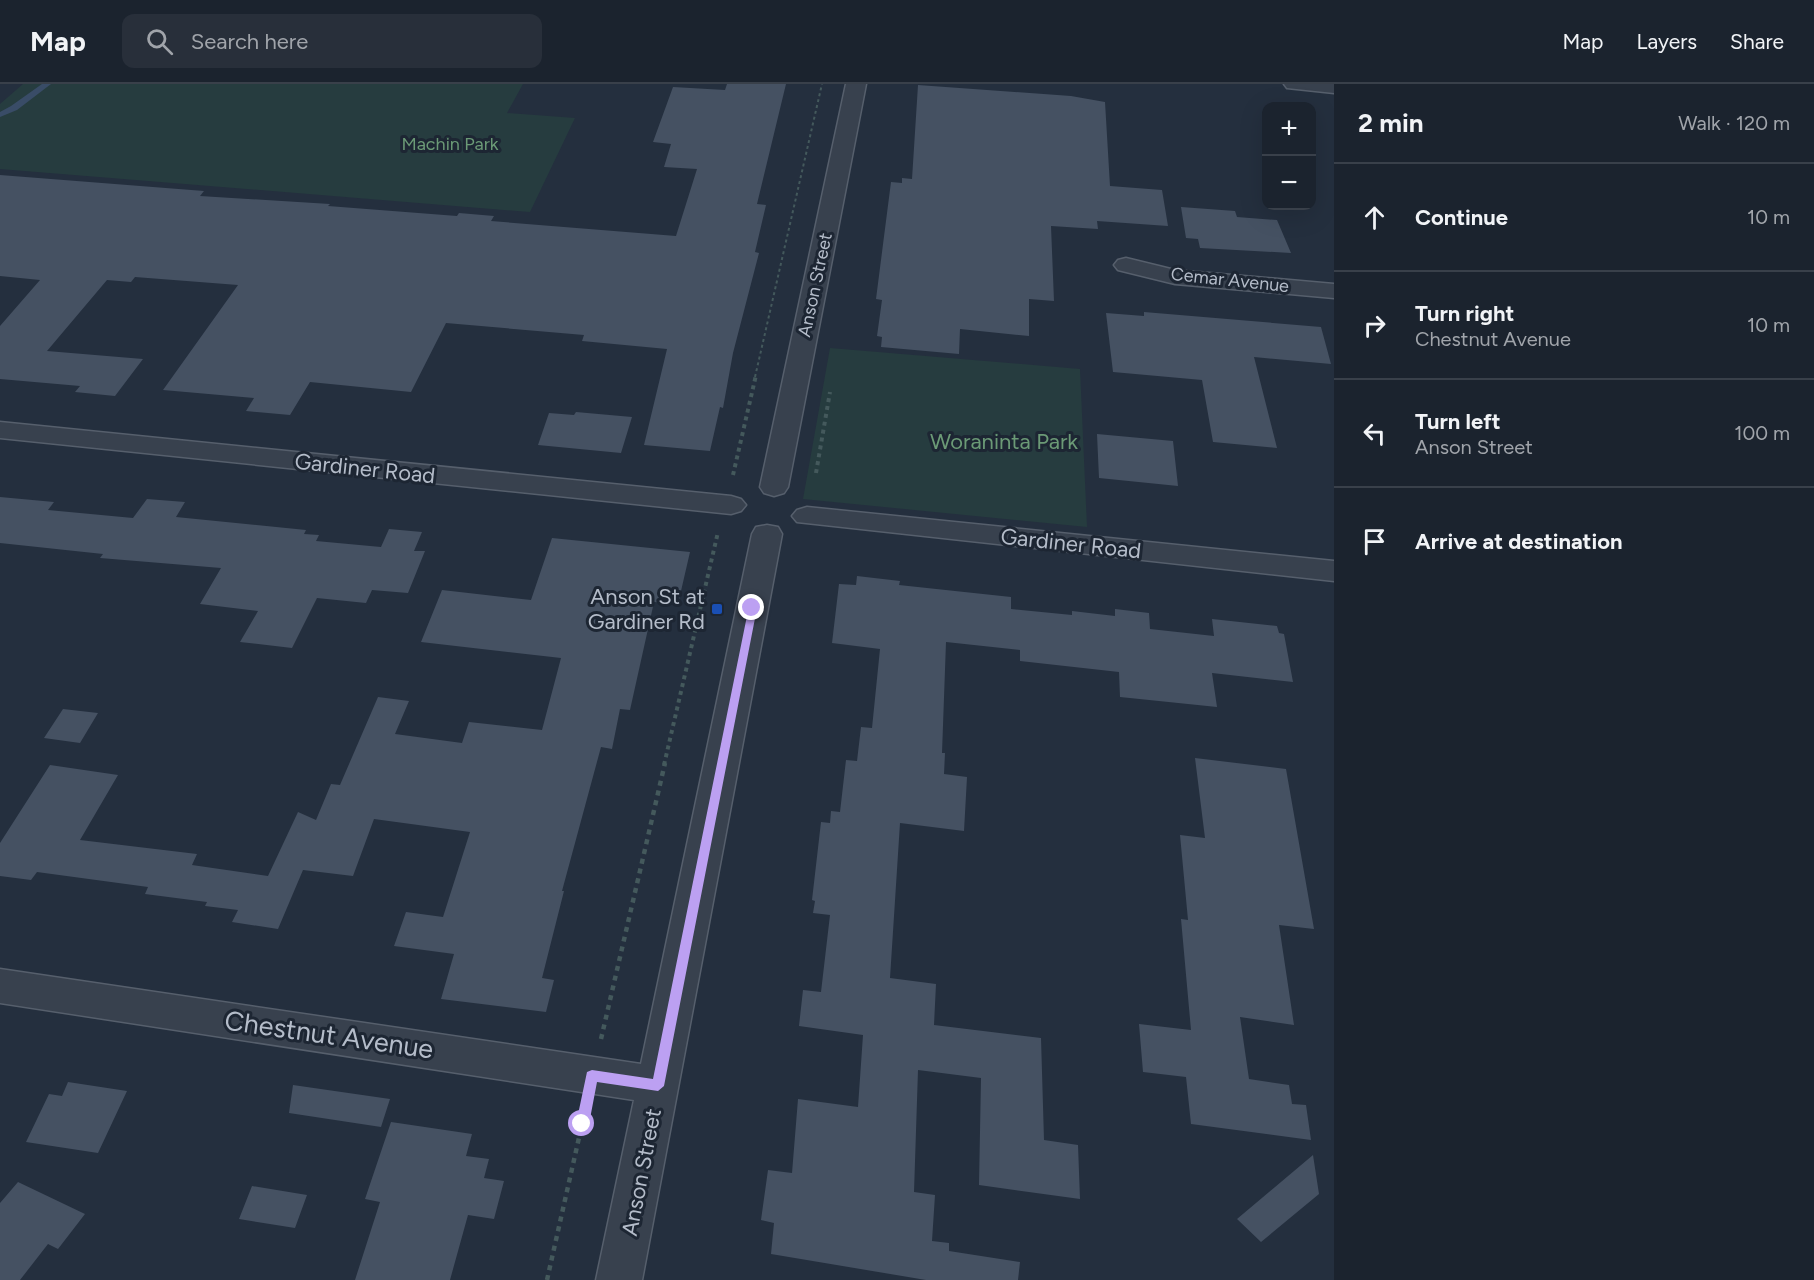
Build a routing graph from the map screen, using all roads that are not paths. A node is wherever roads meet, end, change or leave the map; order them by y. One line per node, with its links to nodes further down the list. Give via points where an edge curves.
1 (856, 84): 7 (street, Anson Street)
2 (1294, 84): 3 (street)
3 (1334, 87)
4 (1126, 265): 5 (street, Cemar Avenue, via 1175,276)
5 (1334, 291)
6 (0, 430): 8 (street, Gardiner Road)
7 (774, 487): 8 (street, via 746,491); 9 (street, via 802,499)
8 (731, 505): 10 (street, via 731,516 738,524 749,531)
9 (807, 516): 10 (street, via 794,529); 11 (street, Gardiner Road)
10 (767, 534): 13 (street, Anson Street)
11 (1334, 571)
12 (0, 986): 13 (street, Chestnut Avenue)
13 (658, 1086): 14 (street, Anson Street)
14 (619, 1280)

